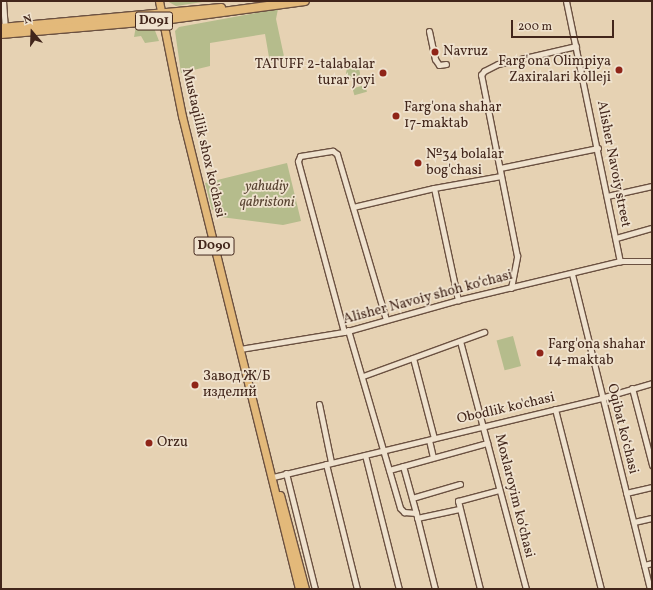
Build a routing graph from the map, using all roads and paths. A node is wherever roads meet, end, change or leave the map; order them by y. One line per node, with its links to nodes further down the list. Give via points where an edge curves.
1 (3, 1): 7 (street)
2 (159, 1): 6 (main road, Mustaqillik shox ko'chasi)
3 (276, 1): 6 (highway, D091)
4 (305, 1): 6 (highway, D091)
5 (566, 1): 9 (street, Alisher Navoiy street)
6 (162, 17): 7 (highway, D091); 29 (main road, Mustaqillik shox ko'chasi / D090, via 182,116)
7 (2, 30)
8 (429, 31): 10 (street, via 438,65)
9 (576, 46): 11 (street, Alisher Navoiy street); 12 (street, via 498,64 484,71 482,76)
10 (446, 64)
11 (598, 148): 12 (street); 16 (street, Alisher Navoiy street)
12 (500, 168): 13 (street)
13 (501, 176): 15 (street); 23 (street, via 517,256)
14 (652, 186): 16 (street)
15 (434, 188): 17 (street); 24 (street)
16 (607, 196): 19 (street, Alisher Navoiy street)
17 (353, 207): 25 (street); 26 (street, via 335,152 298,158)
18 (652, 228): 19 (street)
19 (616, 238): 20 (street, Alisher Navoiy street)
20 (620, 261): 21 (street, Alisher Navoiy shoh koʻchasi); 22 (street, Alisher Navoiy shoh koʻchasi)
21 (652, 261)
22 (572, 274): 23 (street, Alisher Navoiy shoh koʻchasi); 34 (street, Oqibat koʻchasi)
23 (511, 288): 24 (street, Alisher Navoiy shoh koʻchasi)
24 (458, 300): 25 (street, Alisher Navoiy shoh koʻchasi)
25 (386, 319): 26 (street, Alisher Navoiy shoh koʻchasi)
26 (346, 331): 29 (street, Alisher Navoiy shoh koʻchasi); 31 (street)
27 (484, 332): 28 (street)
28 (460, 341): 30 (street); 37 (street, Moxlaroyim koʻchasi)
29 (240, 349): 48 (main road, Mustaqillik shox ko'chasi / D090)
30 (413, 358): 31 (street); 38 (street)
31 (363, 376): 40 (street)
32 (652, 383): 33 (street, Obodlik ko'chasi)
33 (632, 388): 34 (street, Obodlik ko'chasi); 44 (street)
34 (602, 398): 36 (street, Obodlik ko'chasi); 52 (street, Oqibat koʻchasi)
35 (319, 404): 43 (street)
36 (555, 409): 37 (street, Obodlik ko'chasi); 68 (street)
37 (484, 426): 38 (street, Obodlik ko'chasi); 39 (street, Moxlaroyim koʻchasi)
38 (432, 439): 40 (street, Obodlik ko'chasi); 42 (street)
39 (487, 443): 42 (street); 51 (street, Moxlaroyim koʻchasi)
40 (382, 450): 41 (street, Obodlik ko'chasi); 46 (street)
41 (365, 455): 43 (street, Obodlik ko'chasi); 64 (street)
42 (433, 457): 45 (street)
43 (329, 463): 47 (street, Obodlik ko'chasi); 63 (street)
44 (652, 465)
45 (403, 466): 46 (street); 53 (street)
46 (389, 470): 55 (street, via 401,511)
47 (286, 474): 48 (street, Obodlik ko'chasi); 62 (street)
48 (273, 477): 60 (main road, Mustaqillik shox ko'chasi / D090); 61 (main road, Mustaqillik shox ko'chasi / D090, via 288,521)
49 (460, 484): 53 (street)
50 (652, 487): 52 (street)
51 (499, 490): 54 (street, via 459,500); 67 (street, Moxlaroyim koʻchasi)
52 (626, 493): 57 (street, Oqibat koʻchasi)
53 (412, 498): 55 (street)
54 (459, 510): 55 (street); 66 (street)
55 (417, 515): 65 (street)
56 (652, 518): 57 (street)
57 (634, 522): 59 (street, Oqibat koʻchasi)
58 (652, 563): 59 (street)
59 (644, 565): 69 (street, Oqibat koʻchasi)
60 (299, 589)
61 (305, 589)
62 (315, 589)
63 (357, 589)
64 (399, 589)
65 (435, 589)
66 (480, 589)
67 (526, 589)
68 (601, 589)
69 (650, 589)

